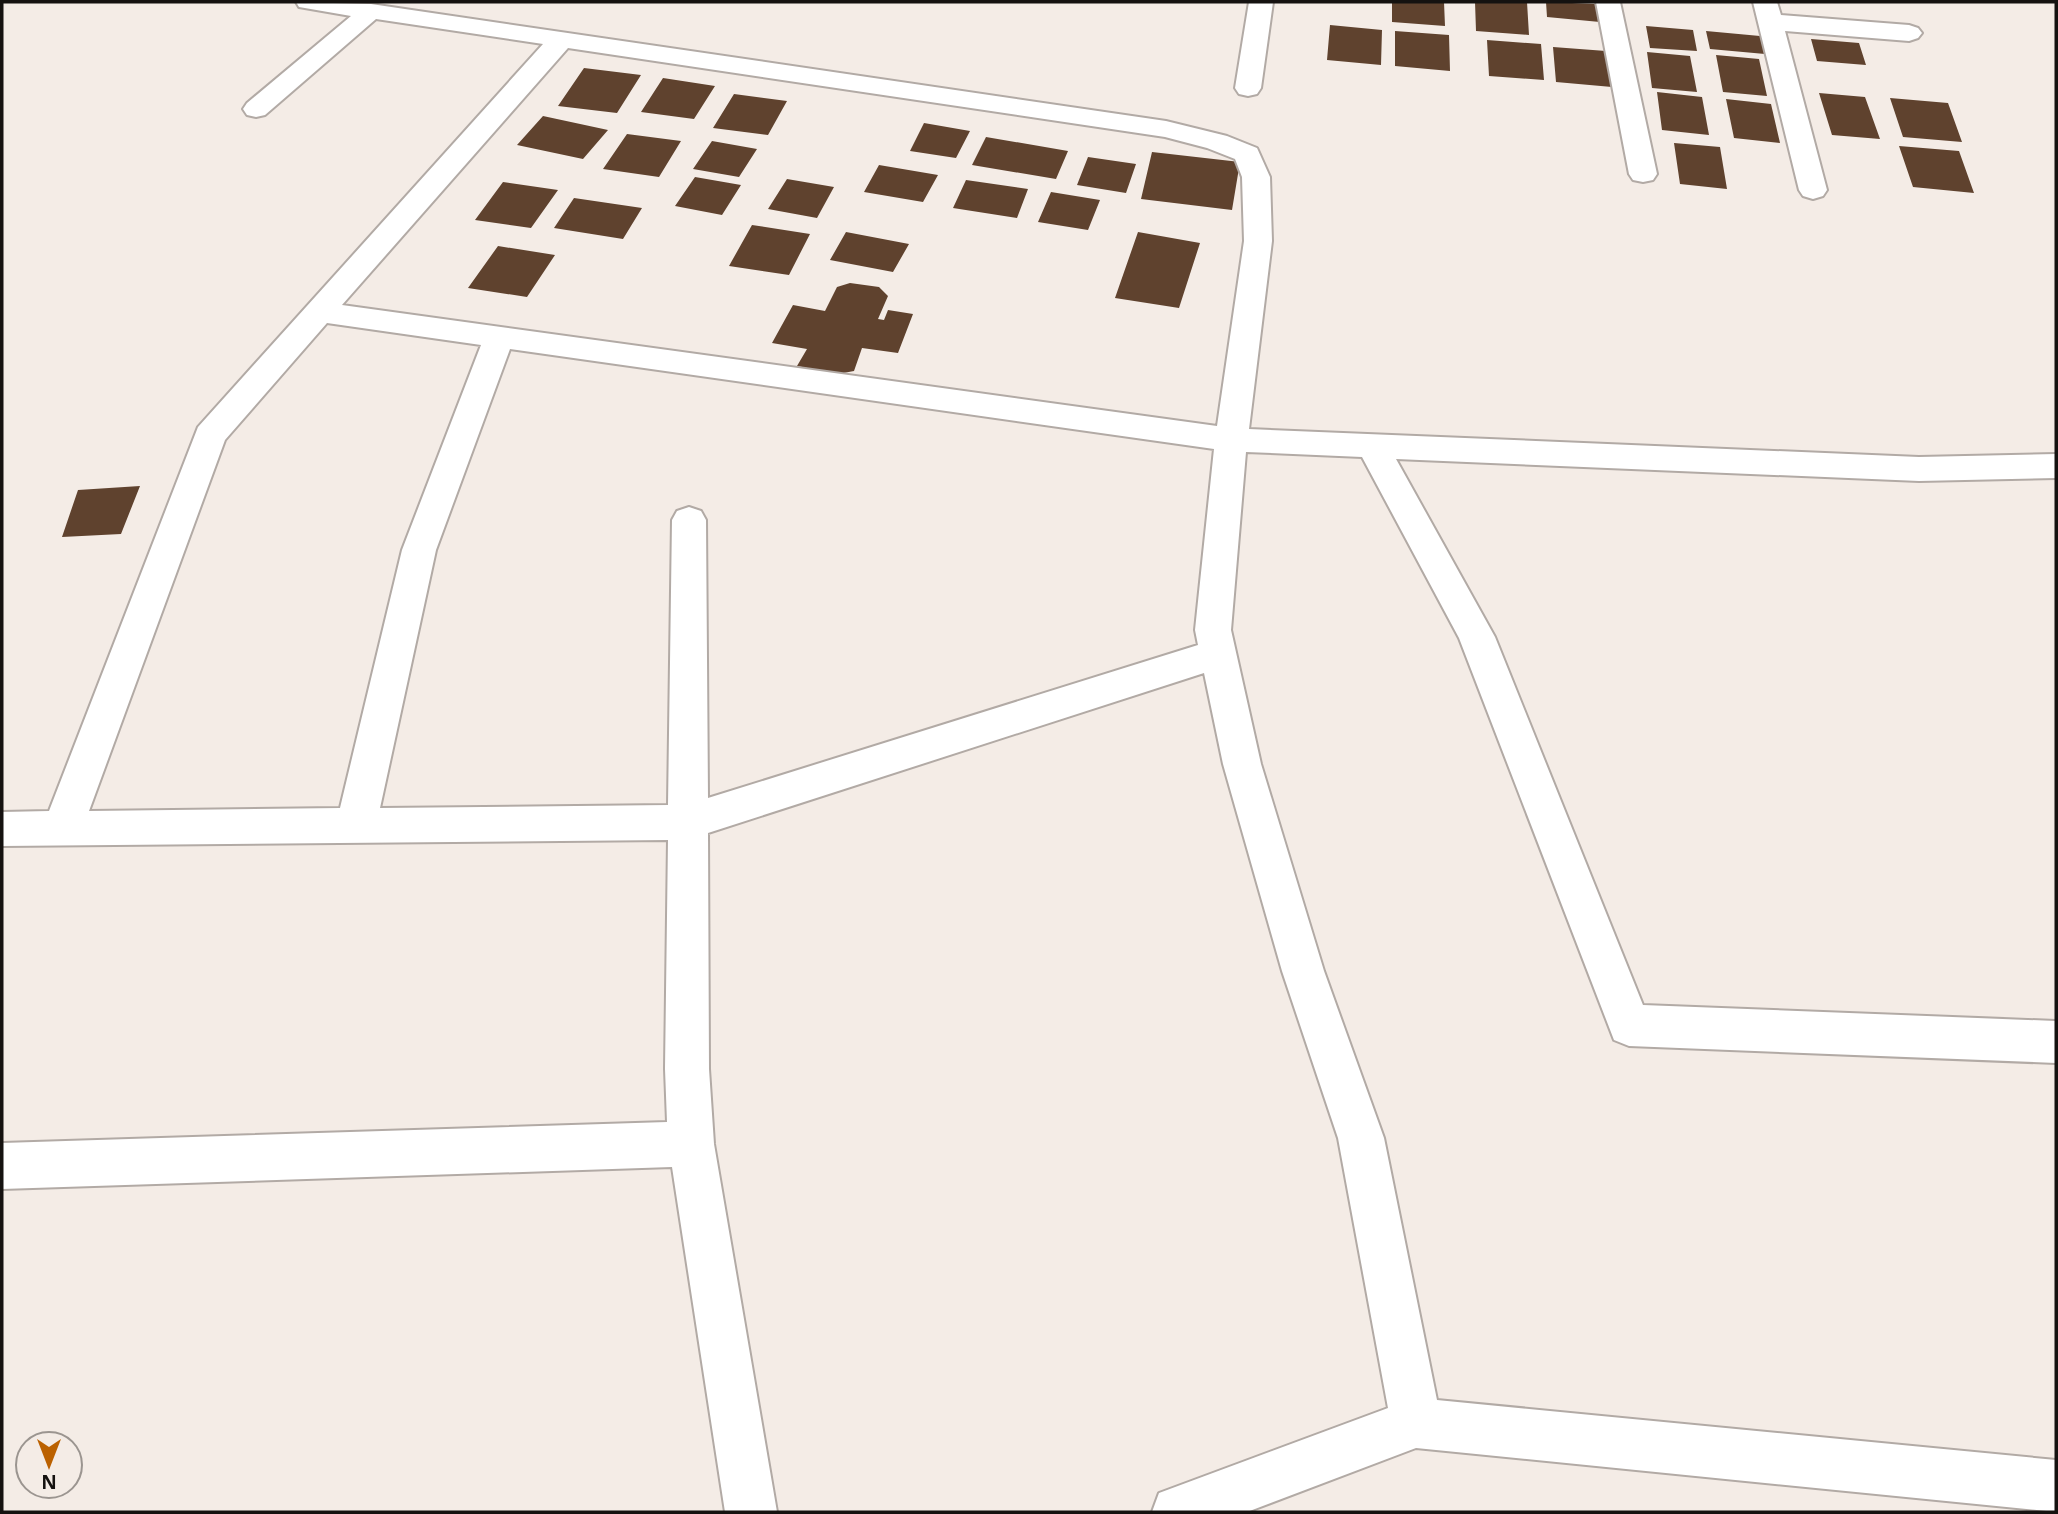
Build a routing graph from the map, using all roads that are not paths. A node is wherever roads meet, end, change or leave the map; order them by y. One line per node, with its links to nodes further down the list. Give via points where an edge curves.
1 (309, 2): 4 (street)
2 (1261, 2): 8 (street)
3 (1608, 2): 10 (street)
4 (371, 11): 7 (street); 9 (street)
5 (1768, 12): 6 (street); 11 (street)
6 (1909, 33)
7 (562, 40): 12 (street); 14 (street, via 1166,129 1247,154 1256,177 1258,241)
8 (1248, 88)
9 (256, 109)
10 (1643, 174)
11 (1813, 190)
12 (319, 312): 13 (street); 21 (street, via 210,435)
13 (499, 338): 14 (street); 20 (street, via 419,550)
14 (1231, 440): 15 (street); 18 (street, via 1213,630)
15 (1372, 446): 16 (street, via 1919,469); 23 (street, via 1477,637 1629,1025)
16 (2056, 466)
17 (689, 520): 19 (street)
18 (1218, 653): 19 (street); 26 (street, via 1253,803 1303,971 1361,1138)
19 (687, 822): 20 (street); 24 (street)
20 (356, 826): 21 (street)
21 (62, 829): 22 (street)
22 (2, 830)
23 (2056, 1042)
24 (691, 1144): 25 (street); 28 (street)
25 (2, 1167)
26 (1416, 1423): 27 (street); 29 (street)
27 (2056, 1486)
28 (751, 1512)
29 (1178, 1512)

